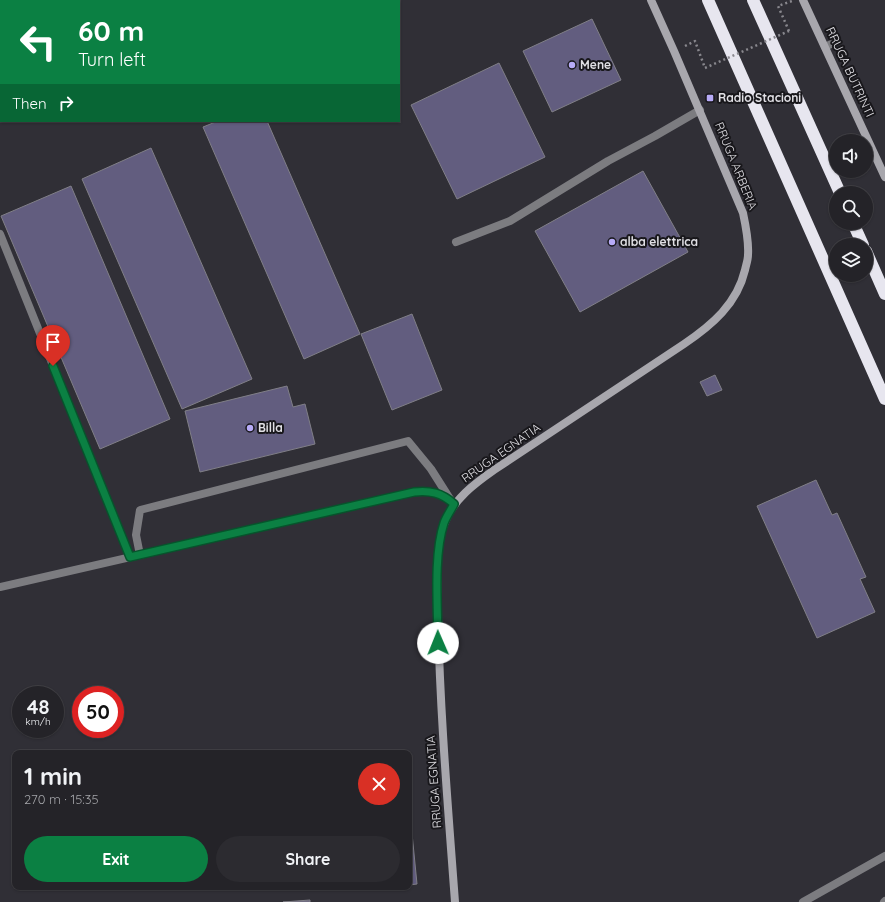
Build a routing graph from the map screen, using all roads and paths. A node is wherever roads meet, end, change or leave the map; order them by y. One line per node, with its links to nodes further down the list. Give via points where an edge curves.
1 (651, 0): 9 (main road, RRUGA ARBERIA)
2 (708, 0): 17 (highway)
3 (753, 0): 11 (highway)
4 (794, 0): 6 (path, bridge, via 778,6 789,30 705,68)
5 (803, 0): 8 (main road, RRUGA BUTRINTI)
6 (695, 41)
7 (837, 41): 8 (lane)
8 (824, 47): 10 (main road, RRUGA BUTRINTI)
9 (700, 110): 13 (lane, via 608,161 510,221); 14 (main road, RRUGA ARBERIA, via 743,213)
10 (885, 177)
11 (837, 186)
12 (0, 234): 20 (lane)
13 (456, 242)
14 (748, 256): 18 (main road, RRUGA EGNATIA, via 743,278 732,300 719,317 704,330 475,483)
15 (873, 267): 16 (highway)
16 (885, 294)
17 (885, 399)
18 (454, 504): 19 (lane, via 436,492 419,492); 19 (lane, via 408,441 140,510 136,535); 23 (main road, RRUGA EGNATIA, via 444,522 440,537 438,591 439,656)
19 (140, 555): 20 (lane)
20 (130, 557): 21 (lane)
21 (0, 587)
22 (885, 856): 24 (lane)
23 (455, 902)
24 (803, 902)

